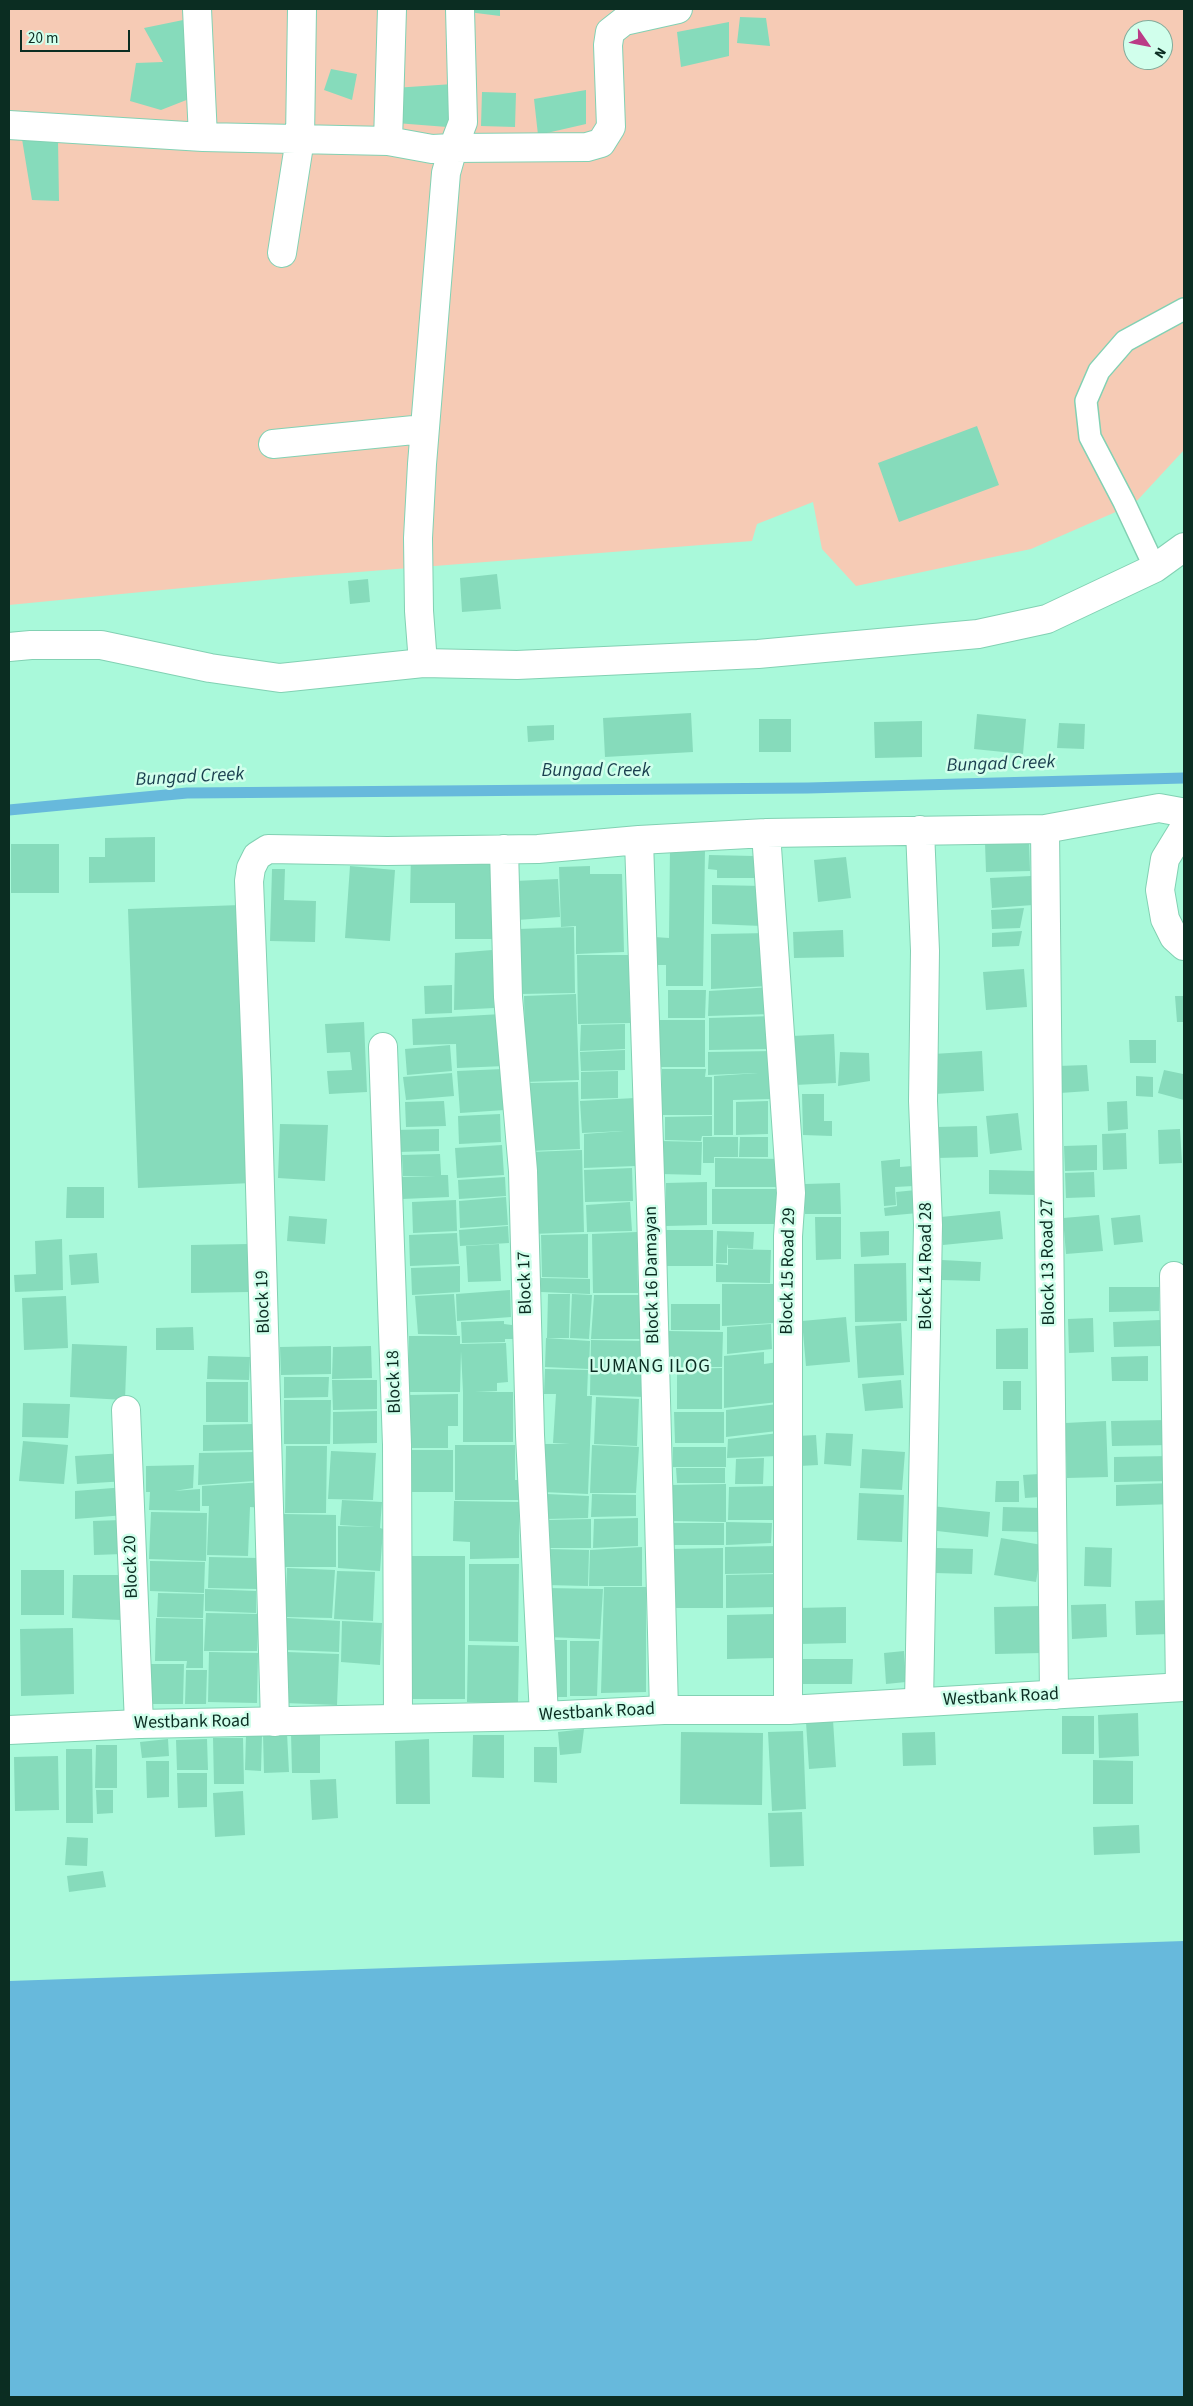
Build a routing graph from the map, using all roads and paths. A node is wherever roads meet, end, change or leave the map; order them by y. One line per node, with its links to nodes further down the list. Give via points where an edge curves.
1 (197, 9): 7 (street)
2 (302, 9): 8 (street)
3 (392, 9): 9 (street)
4 (460, 9): 10 (street, via 463,122)
5 (678, 9): 10 (street, via 624,21 610,32 611,127 601,143 587,147)
6 (9, 125): 7 (street)
7 (203, 137): 8 (street)
8 (300, 140): 9 (street); 11 (street)
9 (388, 141): 10 (street, via 432,149)
10 (453, 148): 13 (street, via 446,173)
11 (282, 253)
12 (1184, 309): 16 (lane, via 1125,341 1099,371 1086,401 1090,437)
13 (424, 429): 14 (street); 18 (street, via 418,538)
14 (273, 444)
15 (1184, 547): 16 (street)
16 (1155, 568): 18 (street, via 1047,619 978,634 758,654 517,665)
17 (9, 647): 18 (street, via 101,646 280,678)
18 (423, 663)
19 (1184, 816): 21 (street, Block 19, via 1181,812 1159,808)
20 (1184, 828): 26 (street, via 1165,859 1160,890 1165,919 1174,937)
21 (1045, 829): 22 (street, Block 19); 31 (street, Block 13 Road 27)
22 (920, 830): 23 (street, Block 19); 32 (street, Block 14 Road 28, via 925,952 923,1100 928,1225)
23 (766, 833): 24 (street, Block 19); 34 (street, Block 15 Road 29, via 791,1193 788,1236)
24 (639, 840): 25 (street, Block 19); 33 (street, Block 16 Damayan)
25 (504, 849): 35 (street, Block 17, via 508,997 523,1171 530,1435); 37 (street, Block 19, via 268,849 257,856 251,868)
26 (1184, 946)
27 (383, 1047): 36 (street, Block 18, via 397,1445)
28 (1174, 1276): 30 (street)
29 (126, 1410): 38 (street, Block 20)
30 (1182, 1687): 31 (street, Westbank Road)
31 (1054, 1695): 32 (street, Westbank Road)
32 (919, 1702): 34 (street, Westbank Road)
33 (664, 1710): 34 (street, Westbank Road); 35 (street, Westbank Road)
34 (788, 1710)
35 (544, 1716): 36 (street, Westbank Road)
36 (398, 1718): 37 (street, Westbank Road)
37 (275, 1722): 38 (street, Westbank Road)
38 (139, 1724): 39 (street, Westbank Road)
39 (9, 1730)

